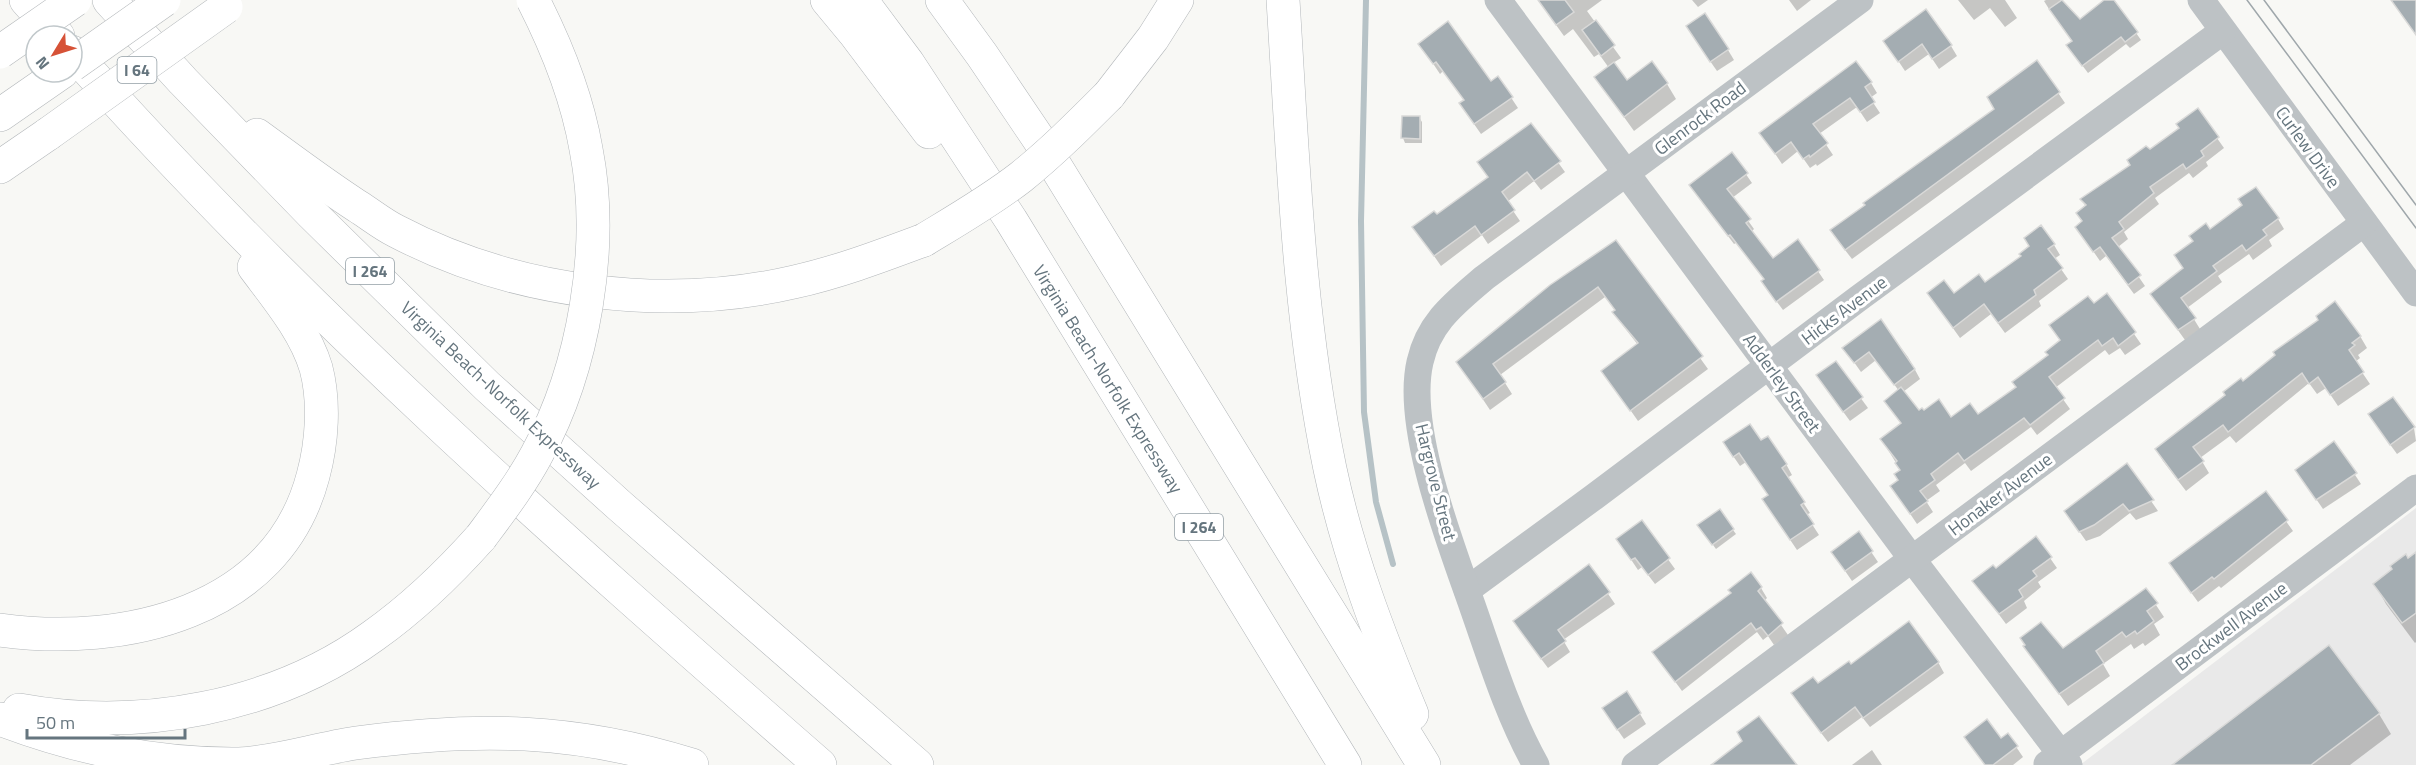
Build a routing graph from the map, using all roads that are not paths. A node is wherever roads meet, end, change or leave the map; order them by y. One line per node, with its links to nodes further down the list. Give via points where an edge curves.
1 (26, 0): 15 (highway)
2 (75, 0): 17 (highway, bridge)
3 (109, 0): 20 (highway, Virginia Beach-Norfolk Expressway / I 264)
4 (164, 0): 18 (highway, bridge)
5 (533, 0): 35 (highway, bridge, via 577,106 587,151 592,248 584,316 559,405 510,499 446,576 372,637 285,684 199,709 151,716 45,715)
6 (826, 0): 28 (highway, via 972,192)
7 (861, 0): 28 (highway, Virginia Beach-Norfolk Expressway / I 264, via 921,82)
8 (942, 0): 42 (highway, via 1040,141)
9 (1176, 0): 20 (highway, bridge, via 1153,38 1108,95 1020,178 968,214 924,240 837,271 793,283 688,296 600,294 527,280 491,270 395,231)
10 (1282, 0): 43 (highway, via 1302,297 1330,470 1355,565 1384,648)
11 (1498, 0): 25 (street, Adderley Street)
12 (1860, 0): 25 (street, Glenrock Road)
13 (2201, 0): 16 (street, Curlew Drive)
14 (231, 4): 24 (highway, I 64, bridge)
15 (47, 24)
16 (2223, 31): 26 (street, Curlew Drive); 30 (street, Hicks Avenue)
17 (0, 52)
18 (84, 57)
19 (84, 65): 23 (highway)
20 (183, 81): 40 (highway, Virginia Beach-Norfolk Expressway / I 264, via 487,386)
21 (45, 84): 22 (highway)
22 (9, 109)
23 (148, 135): 34 (highway, via 232,237 304,339 316,368 321,427 317,463 307,498 285,540 263,565 227,594 128,629 85,635); 39 (highway, via 416,404 555,533)
24 (0, 167)
25 (1626, 173): 27 (street, Glenrock Road); 30 (street, Adderley Street)
26 (2364, 223): 29 (street, Curlew Drive); 32 (street, Honaker Avenue)
27 (1541, 236): 33 (street, Hargrove Street, via 1443,314 1420,361 1418,410 1427,463)
28 (1052, 289): 41 (highway, Virginia Beach-Norfolk Expressway / I 264)
29 (2416, 293)
30 (1769, 366): 32 (street, Adderley Street); 33 (street, Hicks Avenue)
31 (2416, 488): 37 (street, Brockwell Avenue)
32 (1912, 559): 37 (street, Adderley Street); 45 (street, Honaker Avenue)
33 (1467, 590): 44 (street, Hargrove Street, via 1504,697)
34 (0, 630)
35 (0, 707)
36 (0, 719): 38 (highway, via 105,752 188,763 240,764 418,735 492,732 597,741)
37 (2059, 762)
38 (692, 765)
39 (820, 765)
40 (917, 765)
41 (1345, 765)
42 (1424, 765)
43 (1436, 765)
44 (1536, 765)
45 (1635, 765)

